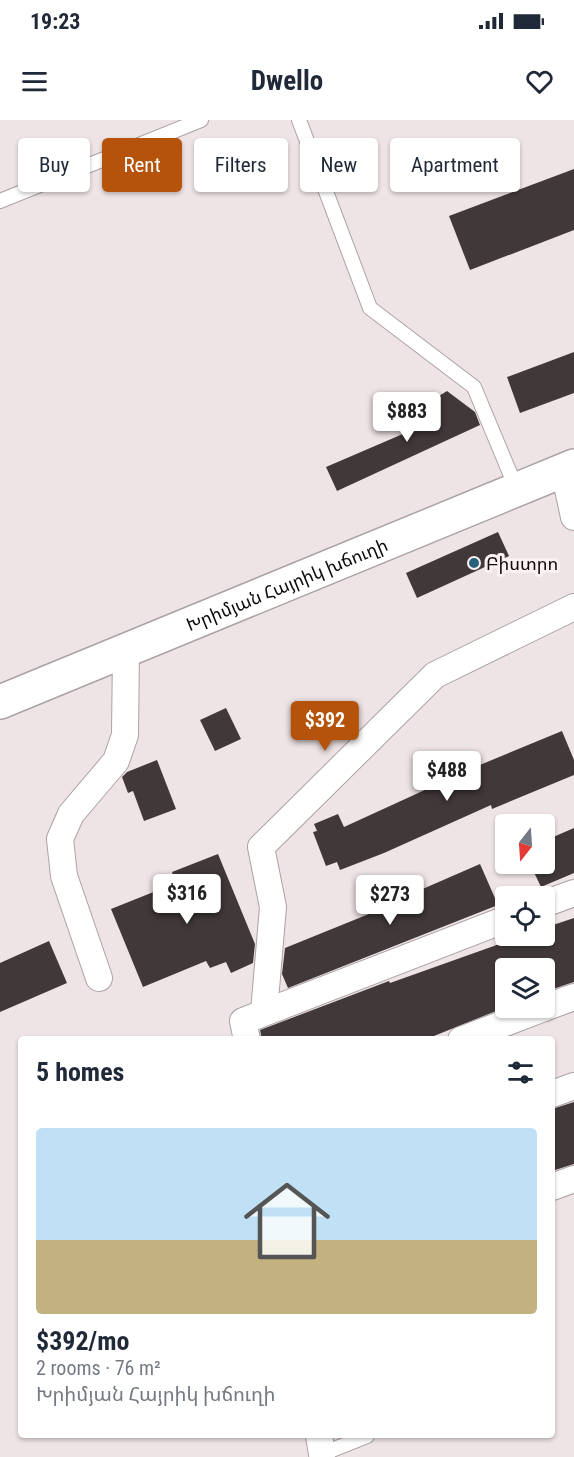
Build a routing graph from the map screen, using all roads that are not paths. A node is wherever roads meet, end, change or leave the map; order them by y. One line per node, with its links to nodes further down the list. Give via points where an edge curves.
1 (201, 120): 3 (lane)
2 (299, 120): 5 (lane, via 370,309 474,387)
3 (0, 201)
4 (569, 468): 5 (highway, Խրիմյան Հայրիկ խճուղի); 6 (street)
5 (517, 490): 8 (highway, Խրիմյան Հայրիկ խճուղի)
6 (574, 517)
7 (574, 607): 16 (street, via 435,675 261,847 273,907)
8 (126, 650): 9 (highway, Խրիմյան Հայրիկ խճուղի); 13 (street, via 125,735 116,761 72,814 60,839 64,876)
9 (0, 702)
10 (574, 893): 11 (street)
11 (555, 900)
12 (495, 923): 16 (street)
13 (99, 978)
14 (574, 997): 15 (street)
15 (555, 1004)
16 (264, 1012): 18 (street, via 243,1021)
17 (518, 1018): 19 (street)
18 (246, 1036)
19 (471, 1036)
20 (574, 1086): 21 (street)
21 (555, 1093)
22 (574, 1179): 23 (street)
23 (555, 1186)
24 (358, 1438): 25 (lane)
25 (321, 1445)

